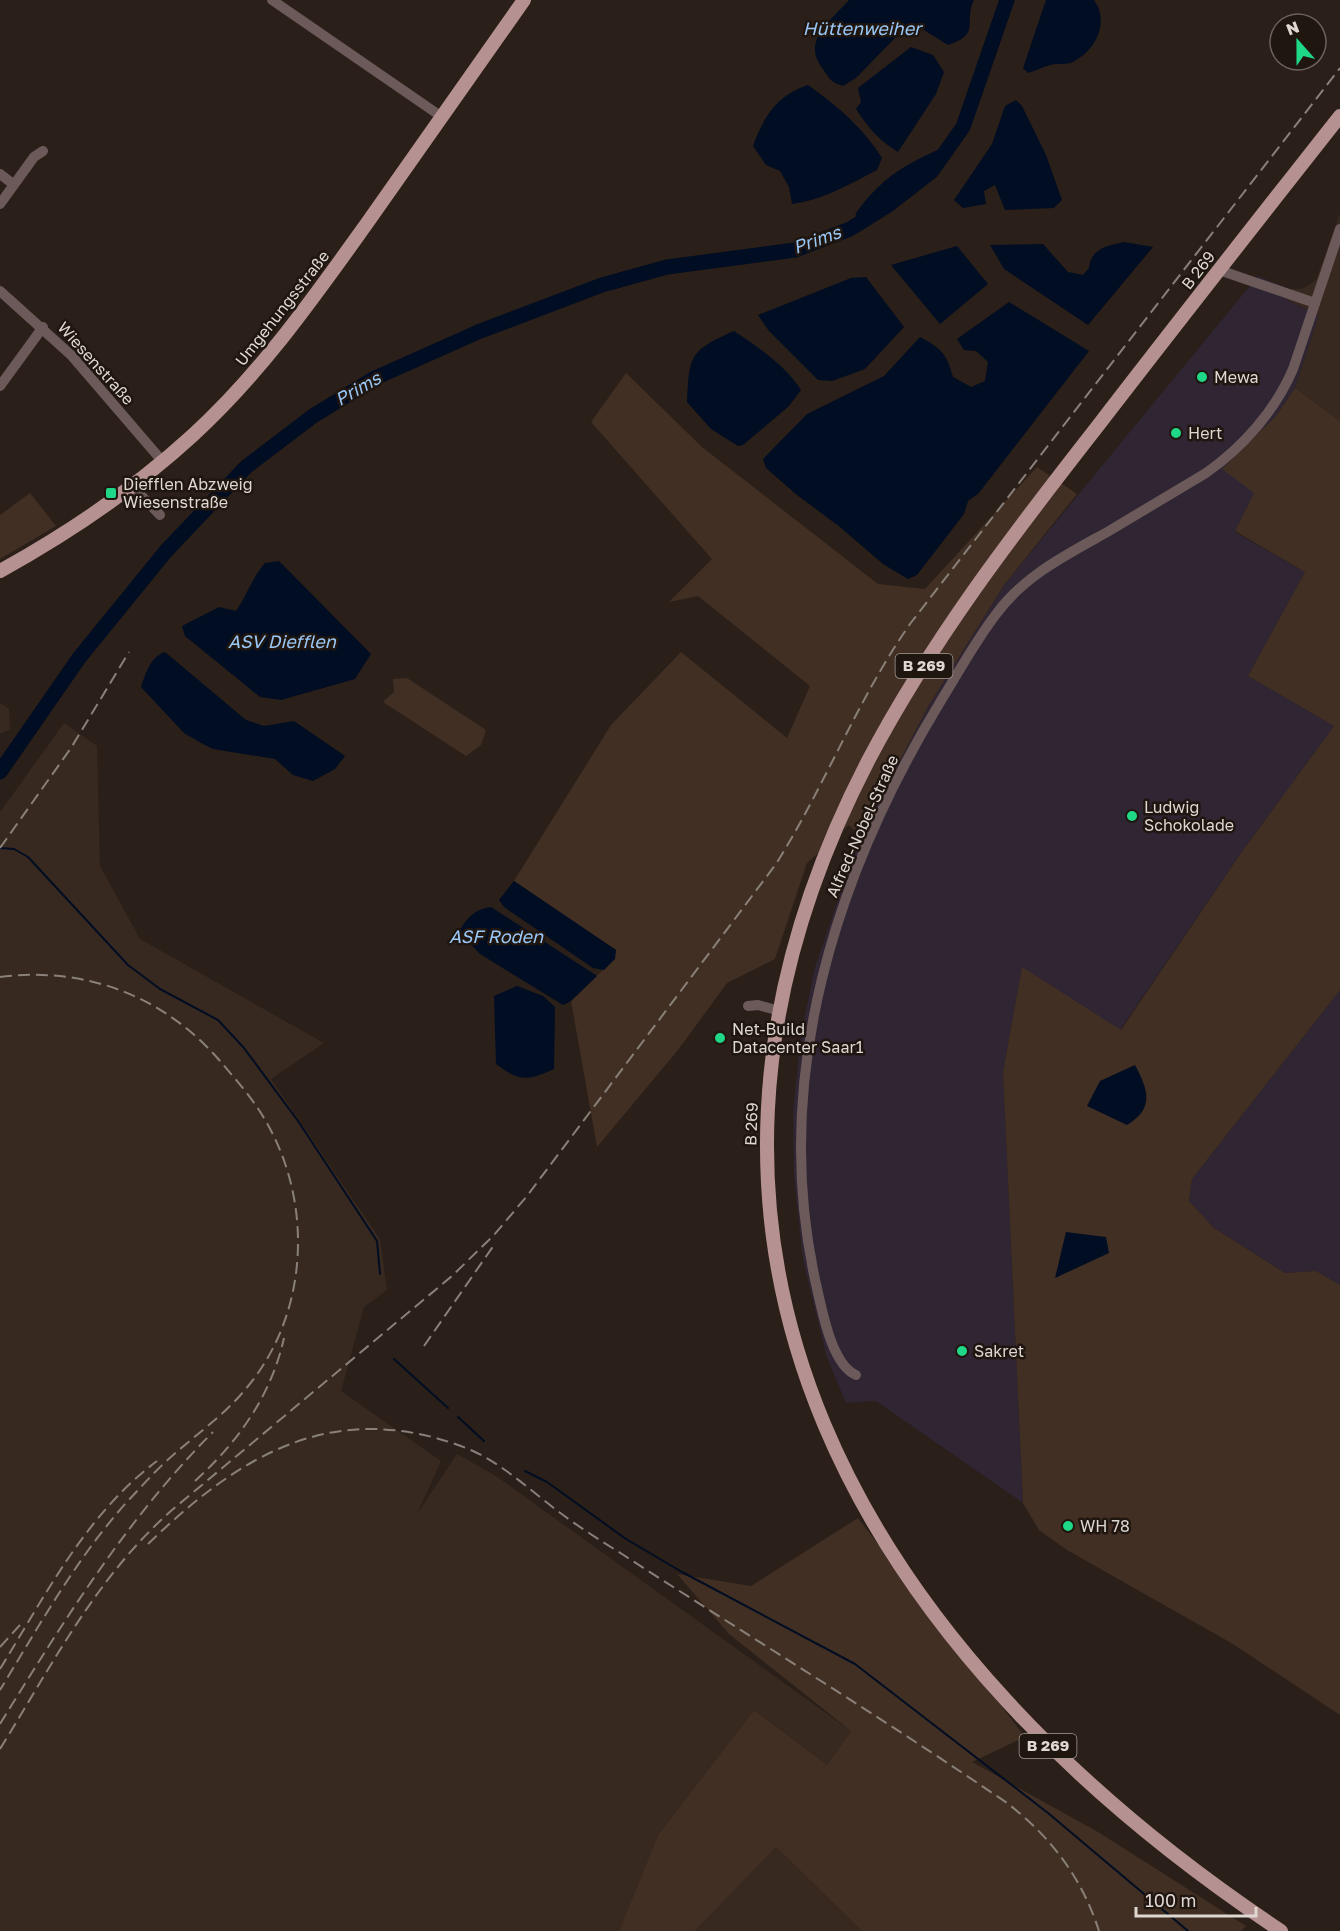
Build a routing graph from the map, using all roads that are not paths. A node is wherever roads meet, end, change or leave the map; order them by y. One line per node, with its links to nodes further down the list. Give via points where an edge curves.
1 (272, 0): 4 (street)
2 (524, 0): 4 (main road, Umgehungsstraße)
3 (1340, 116): 10 (main road, B 269 / B 269)
4 (442, 117): 15 (main road, Umgehungsstraße, via 272,353)
5 (43, 151): 7 (street)
6 (0, 174): 7 (street)
7 (14, 184): 8 (street)
8 (0, 204)
9 (1340, 229): 12 (street, Alfred-Nobel-Straße)
10 (1219, 270): 12 (street); 20 (main road, B 269 / B 269, via 1003,549 910,688 867,763 823,861 808,900)
11 (0, 291): 13 (street, Wiesenstraße)
12 (1315, 303): 21 (street, Alfred-Nobel-Straße, via 1286,385 1260,423 1232,453 1206,473 1036,573 998,611 905,762 863,853 845,899 814,1010 803,1079 800,1147 802,1202 819,1295 838,1358 847,1371)
13 (43, 327): 14 (street); 15 (street, Wiesenstraße)
14 (0, 386)
15 (163, 462): 16 (main road, Umgehungsstraße)
16 (132, 486): 17 (street); 18 (main road, Umgehungsstraße, via 69,531)
17 (160, 515)
18 (0, 571)
19 (748, 1006): 20 (street)
20 (780, 1011): 22 (main road, B 269 / B 269, via 772,1051 766,1150 778,1273 812,1395 866,1510 939,1623 1041,1739 1158,1843 1224,1894)
21 (856, 1375)
22 (1281, 1931)

